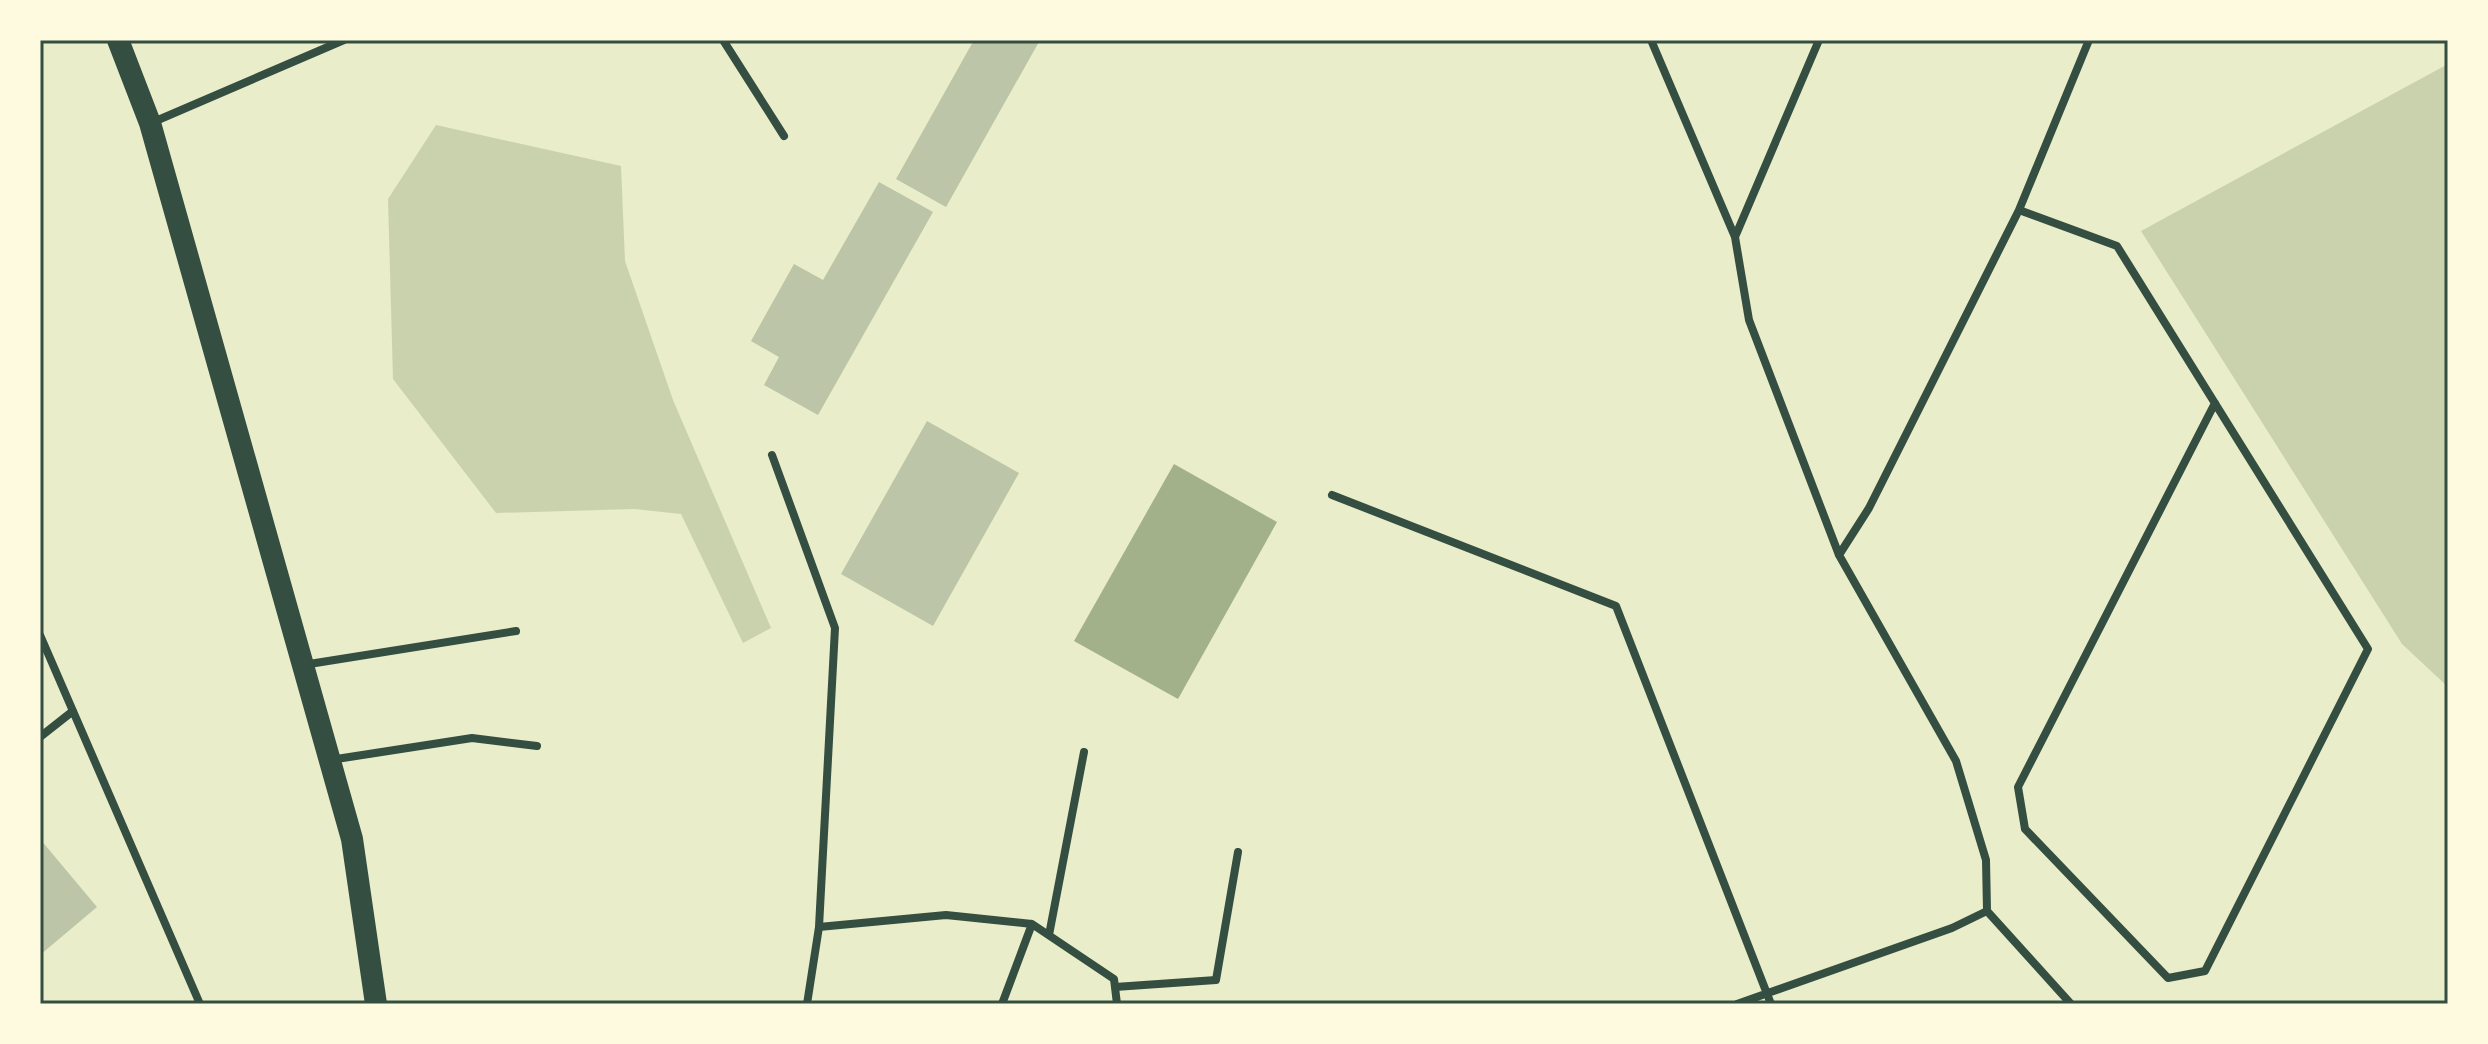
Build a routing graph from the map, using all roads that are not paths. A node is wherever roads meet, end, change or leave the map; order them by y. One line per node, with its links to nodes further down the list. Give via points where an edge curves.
1 (118, 40): 7 (highway)
2 (344, 40): 7 (street)
3 (723, 40): 8 (street)
4 (1651, 40): 10 (street)
5 (1819, 40): 10 (street)
6 (2089, 40): 9 (street)
7 (150, 123): 17 (highway)
8 (784, 136)
9 (2019, 210): 11 (street, via 2117,246); 14 (street, via 1869,508)
10 (1735, 237): 14 (street, via 1749,320)
11 (2215, 403): 11 (street, via 2368,649 2205,971 2168,978 2025,829 2018,787)
12 (772, 455): 26 (street, via 835,628)
13 (1332, 495): 29 (street, via 1616,606)
14 (1839, 555): 24 (street, via 1956,761 1986,860)
15 (516, 631): 17 (street)
16 (40, 635): 18 (street)
17 (302, 665): 22 (highway)
18 (73, 711): 19 (street); 30 (street)
19 (40, 737)
20 (537, 746): 22 (street, via 472,738)
21 (1084, 752): 27 (street)
22 (329, 760): 31 (highway, via 352,839)
23 (1238, 852): 28 (street, via 1216,980)
24 (1987, 911): 29 (street); 37 (street)
25 (1032, 924): 26 (street, via 946,915); 27 (street); 33 (street)
26 (819, 927): 32 (street)
27 (1049, 935): 28 (street, via 1114,979)
28 (1115, 987): 34 (street)
29 (1767, 992): 35 (street); 36 (street)
30 (200, 1004)
31 (376, 1004)
32 (807, 1004)
33 (1002, 1004)
34 (1117, 1004)
35 (1737, 1004)
36 (1771, 1004)
37 (2071, 1004)

